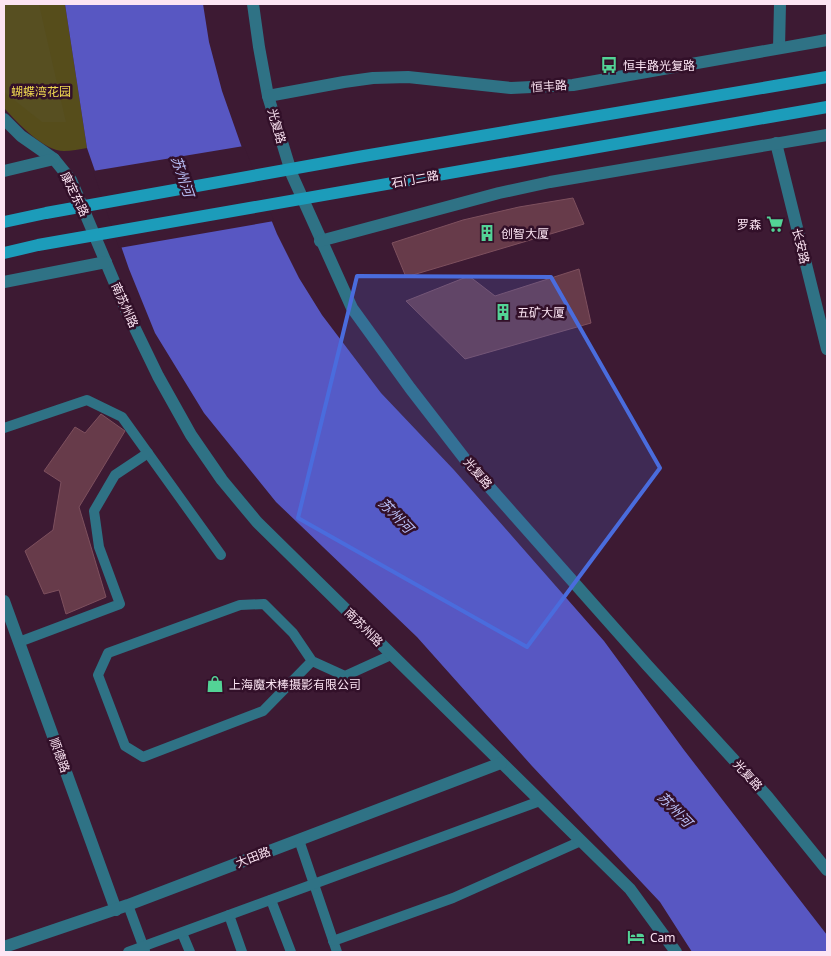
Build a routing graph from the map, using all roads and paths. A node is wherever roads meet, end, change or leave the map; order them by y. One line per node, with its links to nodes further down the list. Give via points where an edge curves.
1 (253, 4): 6 (street, 光复路)
2 (780, 4): 4 (street)
3 (827, 40): 4 (street, 恒丰路)
4 (779, 48): 6 (street, 恒丰路, via 573,85 511,88 417,78 373,78)
5 (827, 77): 13 (main road, via 368,155)
6 (268, 96): 14 (street, 光复路, via 292,175)
7 (827, 106): 15 (main road, 石门二路)
8 (4, 119): 11 (street, 康定东路, via 21,136)
9 (827, 135): 10 (street)
10 (776, 143): 14 (street, via 550,182); 18 (street, 长安路)
11 (54, 159): 12 (street); 16 (street, 康定东路, via 71,180)
12 (4, 171)
13 (4, 222)
14 (320, 241): 30 (street, 光复路, via 352,308 468,463 767,796)
15 (4, 253)
16 (106, 262): 17 (street); 24 (street, 南苏州路, via 158,376 191,435 222,480 257,522)
17 (4, 282)
18 (827, 349)
19 (4, 428): 20 (lane, via 88,400 122,417)
20 (148, 453): 21 (lane); 23 (lane, via 115,475 94,511 99,547 120,604)
21 (221, 555)
22 (4, 601): 23 (street, 顺德路)
23 (19, 642): 33 (street, 顺德路)
24 (391, 655): 25 (lane, via 345,676); 26 (street, 南苏州路)
25 (312, 662): 25 (lane, via 293,633 264,604 240,605 108,653 98,674 125,746 144,757 263,711)
26 (501, 763): 27 (street, 南苏州路); 28 (street, 大田路)
27 (540, 801): 29 (street, 南苏州路); 31 (lane)
28 (299, 840): 31 (lane); 33 (street, 大田路)
29 (581, 841): 36 (lane, via 453,898); 44 (street, 南苏州路, via 630,889)
30 (827, 870)
31 (314, 884): 32 (lane); 36 (lane)
32 (271, 900): 34 (lane); 42 (lane)
33 (122, 907): 37 (street, 大田路); 38 (lane)
34 (229, 915): 35 (lane); 41 (lane)
35 (182, 932): 38 (lane); 40 (lane)
36 (333, 941): 43 (lane)
37 (4, 947)
38 (144, 950): 39 (lane)
39 (128, 952)
40 (190, 952)
41 (242, 952)
42 (291, 952)
43 (337, 952)
44 (676, 952)

